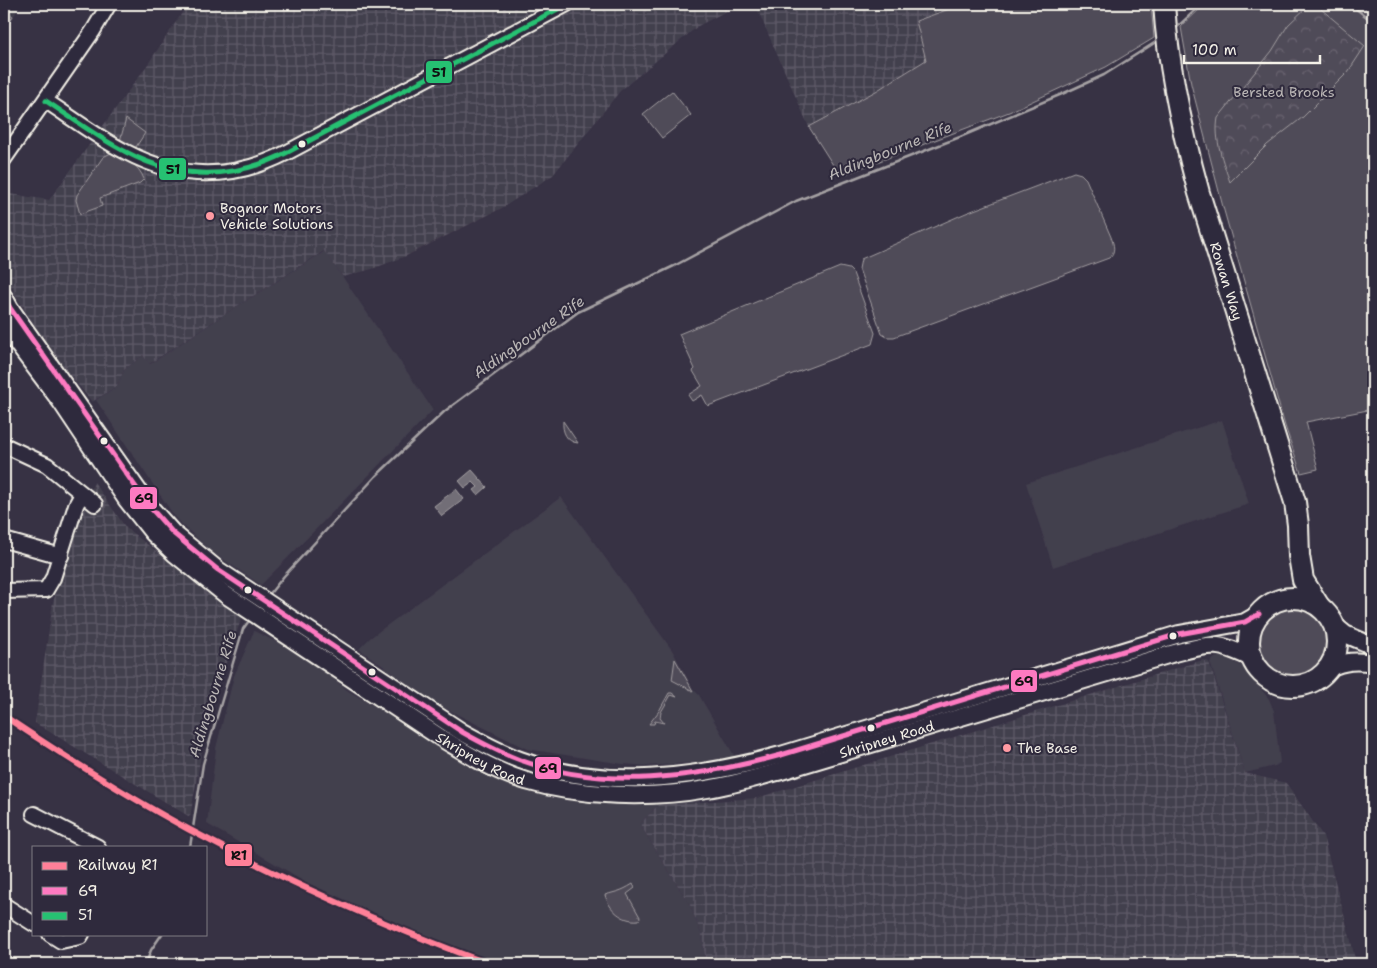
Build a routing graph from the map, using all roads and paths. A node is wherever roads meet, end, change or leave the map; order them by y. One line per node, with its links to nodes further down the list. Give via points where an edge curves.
1 (109, 4): 4 (street)
2 (567, 4): 4 (street, via 268,162 227,173 204,173 151,163 111,144)
3 (1164, 9): 13 (highway, Rowan Way, via 1168,54 1188,152 1295,502)
4 (46, 101): 5 (street)
5 (4, 159)
6 (4, 297): 17 (main road, Shripney Road, via 149,506 188,546 218,570 462,732 519,760 568,773 626,779 668,778 751,763 1179,634 1245,622)
7 (4, 326): 20 (main road, Shripney Road, via 61,402 126,499 175,554 242,606 441,738 505,773 533,782 607,793 665,794 705,790 1206,645 1220,645)
8 (4, 445): 9 (street, via 46,465)
9 (82, 494): 10 (street); 12 (street)
10 (95, 504)
11 (4, 540): 12 (street)
12 (61, 556): 14 (street, via 46,590)
13 (1299, 556): 15 (highway, Rowan Way, via 1290,581); 16 (highway, Rowan Way, via 1303,580)
14 (4, 591)
15 (1276, 601): 16 (highway, via 1290,598); 17 (highway)
16 (1319, 606): 18 (highway)
17 (1259, 614): 20 (highway, via 1250,636)
18 (1333, 624): 19 (main road, via 1345,634); 22 (highway, via 1337,646)
19 (1373, 646)
20 (1253, 659): 22 (highway, via 1260,671 1284,685 1298,686 1311,682)
21 (1373, 663): 22 (main road, via 1353,660)
22 (1329, 668)
23 (34, 814): 24 (street)
24 (96, 846)
25 (4, 905): 26 (street)
26 (32, 923)
27 (53, 936): 28 (street, via 61,941)
28 (81, 936)

